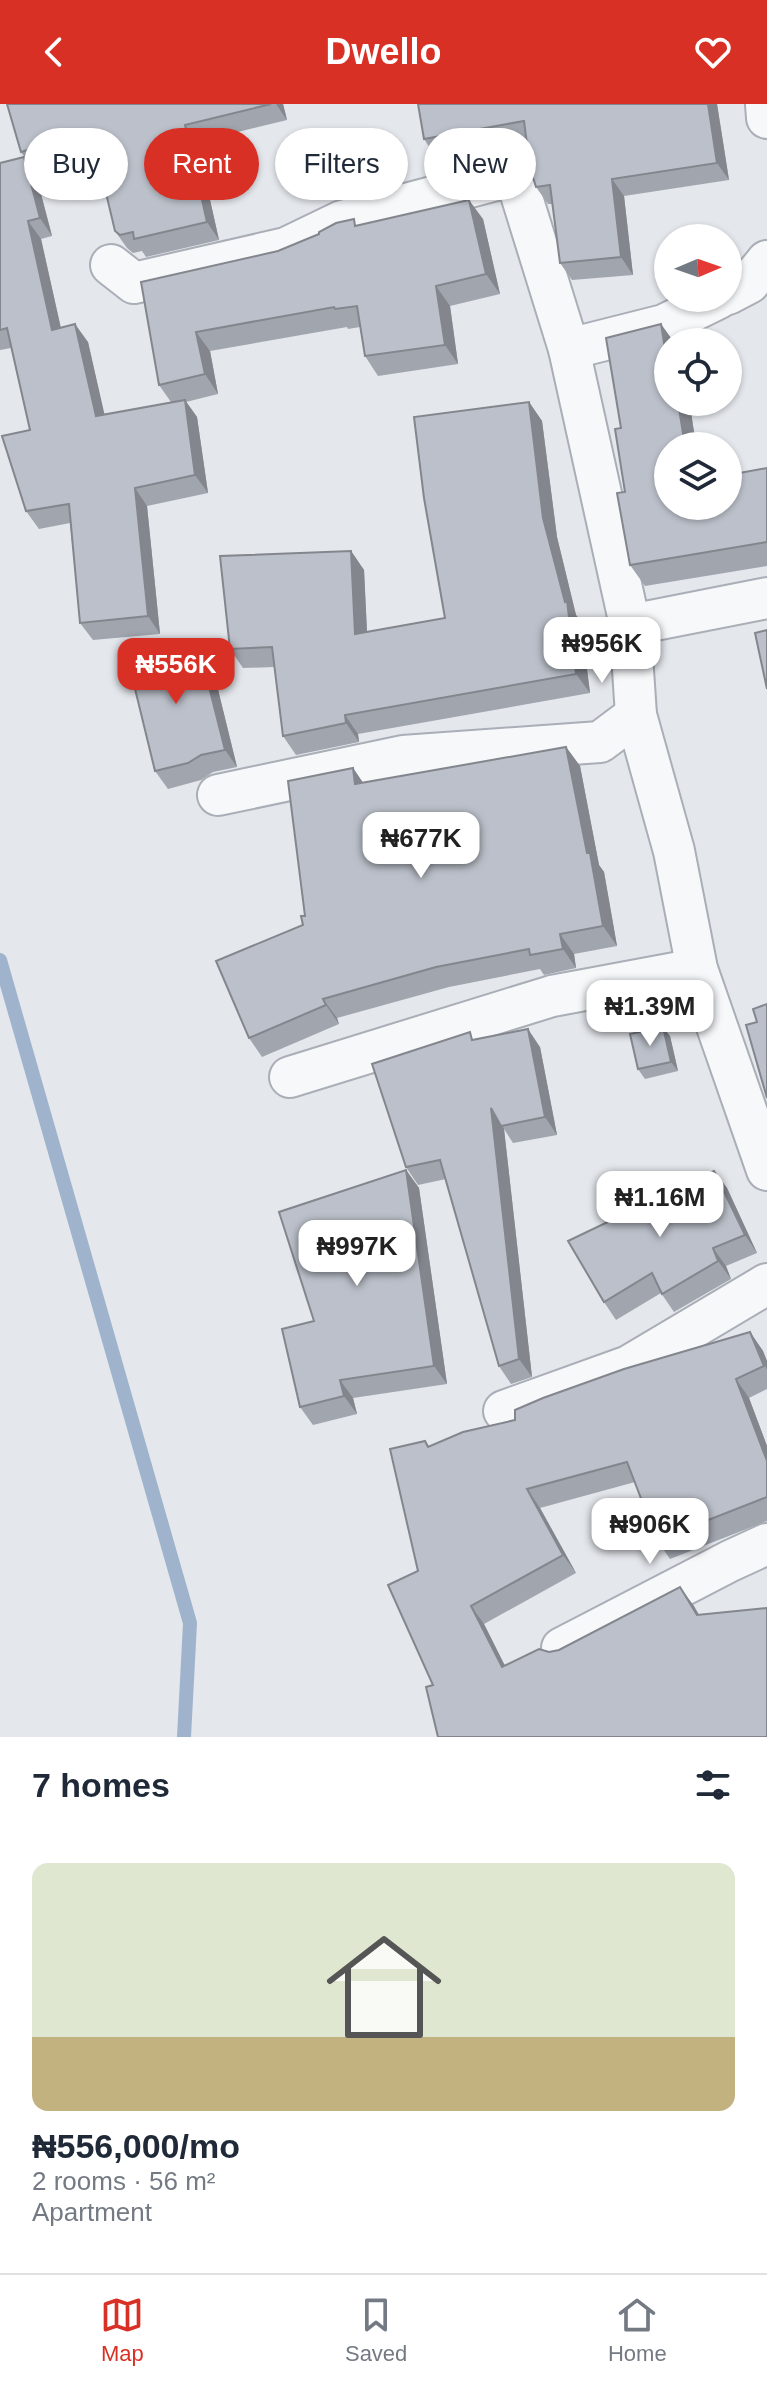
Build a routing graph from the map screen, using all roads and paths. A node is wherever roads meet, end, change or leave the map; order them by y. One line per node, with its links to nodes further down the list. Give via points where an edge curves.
1 (766, 104): 2 (street)
2 (767, 118)
3 (767, 261): 5 (street)
4 (111, 265): 7 (street, via 134,283 286,248 342,221 515,175)
5 (742, 287)
6 (690, 312): 7 (street, via 664,325)
7 (569, 349): 9 (street)
8 (767, 598): 9 (street)
9 (630, 625): 10 (street)
10 (636, 715): 11 (street, via 600,742 403,756); 12 (street, via 674,851)
11 (218, 795)
12 (697, 969): 13 (street, via 552,996); 14 (street)
13 (290, 1077)
14 (767, 1170)
15 (767, 1284): 16 (street, via 629,1366)
16 (504, 1411)
17 (767, 1544): 18 (street)
18 (562, 1648)

